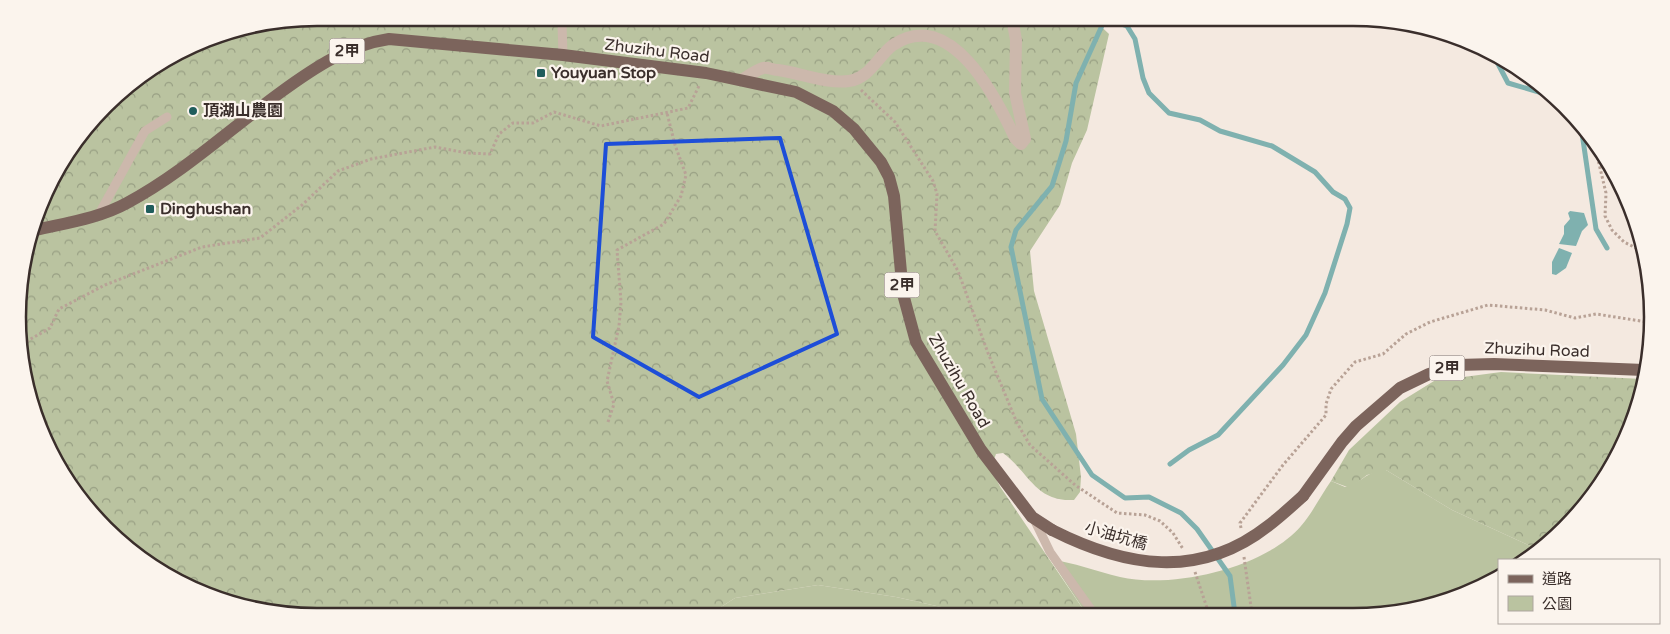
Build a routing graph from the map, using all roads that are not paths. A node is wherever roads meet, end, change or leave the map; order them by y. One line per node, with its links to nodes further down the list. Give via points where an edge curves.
1 (562, 26): 3 (lane)
2 (1013, 26): 4 (street, via 1015,93 1025,139 1021,144 968,60 942,41 923,36 906,37 890,47 864,76 850,81 763,68)
3 (564, 55): 4 (main road, Zhuzihu Road / 2甲); 6 (main road, Zhuzihu Road / 2甲, via 389,39 372,41 350,49 308,73 184,167 125,204)
4 (743, 79): 10 (main road, Zhuzihu Road / 2甲, via 796,92 833,111 854,129 881,162 894,196 903,294 916,342 981,450)
5 (167, 117): 6 (lane, via 145,131)
6 (99, 214): 7 (main road, Zhuzihu Road / 2甲)
7 (40, 229)
8 (1639, 370): 9 (main road, Zhuzihu Road / 2甲, via 1494,364 1458,365 1429,374 1400,388 1356,426)
9 (1303, 496): 11 (main road, 小油坑橋 / 2甲, bridge, via 1267,527 1241,543 1190,561 1145,562 1115,556)
10 (1032, 516): 11 (main road, Zhuzihu Road / 2甲); 12 (lane, via 1050,552)
11 (1052, 530)
12 (1090, 608)

